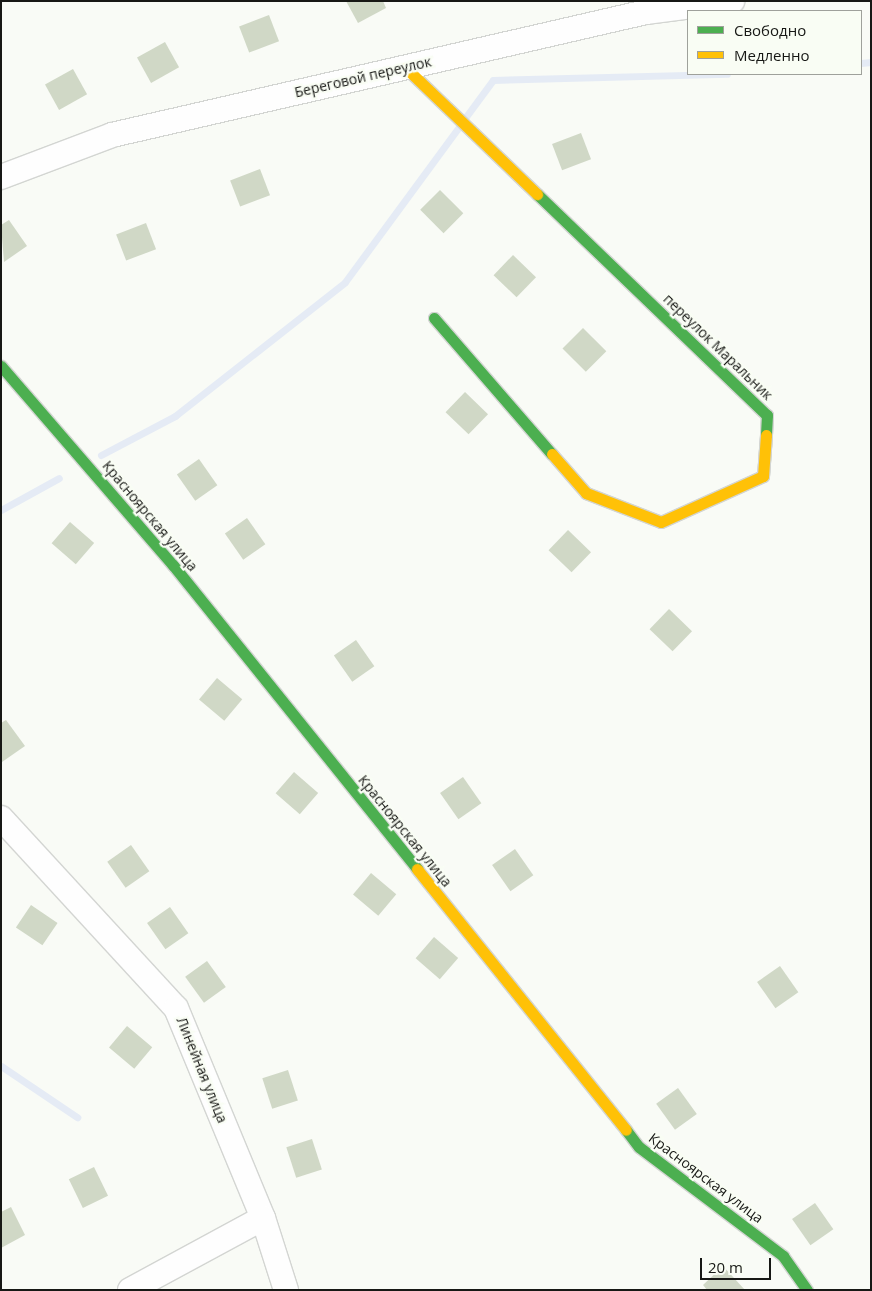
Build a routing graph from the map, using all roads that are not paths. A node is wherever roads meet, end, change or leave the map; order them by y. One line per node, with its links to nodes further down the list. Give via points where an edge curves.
1 (732, 1): 2 (street, Береговой переулок, via 646,12)
2 (406, 68): 3 (street, Береговой переулок, via 112,135); 4 (street, переулок Маральник, via 767,415 763,476 661,522 586,493)
3 (1, 177)
4 (434, 318)
5 (1, 366): 10 (street, Красноярская улица, via 173,565 639,1148 784,1256)
6 (1, 818): 7 (street, Линейная улица, via 176,1008)
7 (263, 1218): 8 (street); 9 (street, Линейная улица)
8 (130, 1290)
9 (286, 1290)
10 (806, 1290)

